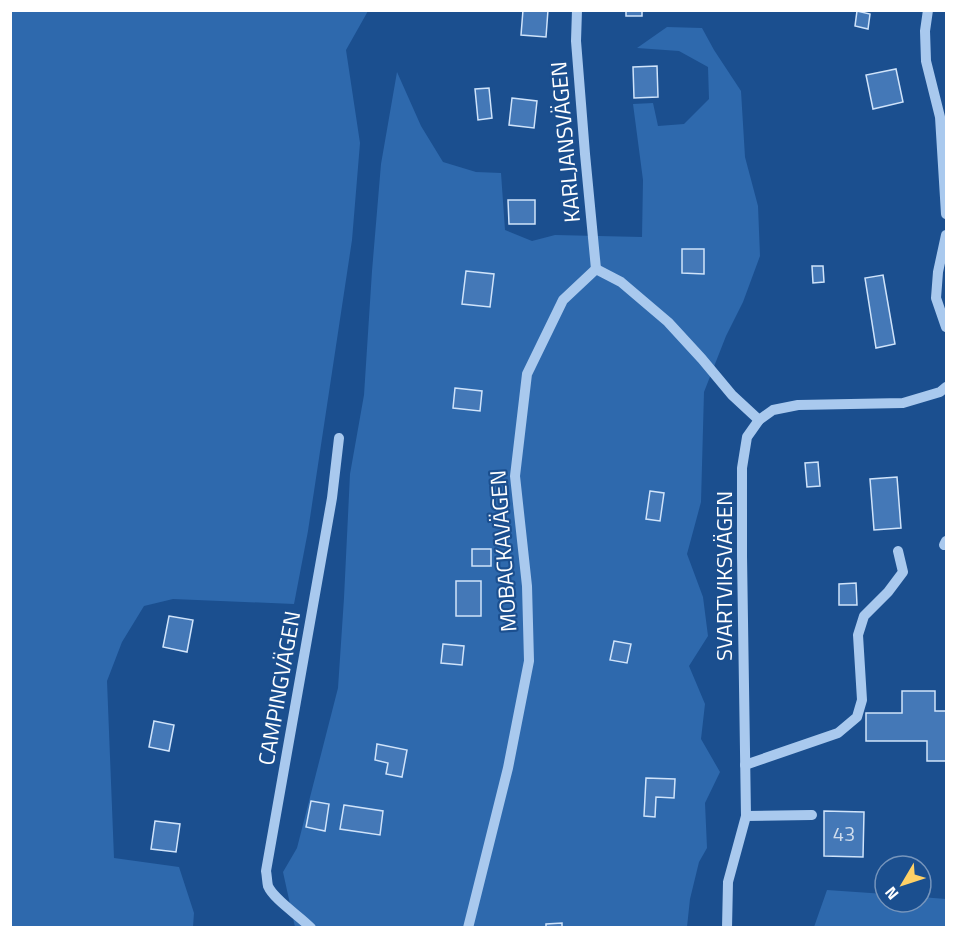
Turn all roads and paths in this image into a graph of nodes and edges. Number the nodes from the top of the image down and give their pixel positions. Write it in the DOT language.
graph roads {
  1 [pos="577,10"];
  2 [pos="928,10"];
  3 [pos="946,214"];
  4 [pos="946,235"];
  5 [pos="596,269"];
  6 [pos="946,327"];
  7 [pos="946,387"];
  8 [pos="759,420"];
  9 [pos="339,438"];
  10 [pos="898,551"];
  11 [pos="745,765"];
  12 [pos="812,815"];
  13 [pos="746,816"];
  14 [pos="311,927"];
  15 [pos="468,927"];
  16 [pos="728,927"];
  1 -- 5 [label="street, KARLJANSVÄGEN"];
  2 -- 3 [label="street"];
  4 -- 6 [label="street"];
  5 -- 8 [label="street"];
  5 -- 15 [label="street, MOBACKAVÄGEN"];
  7 -- 8 [label="street"];
  8 -- 11 [label="street, SVARTVIKSVÄGEN"];
  9 -- 14 [label="street, CAMPINGVÄGEN"];
  10 -- 11 [label="street"];
  11 -- 13 [label="street, SVARTVIKSVÄGEN"];
  12 -- 13 [label="street"];
  13 -- 16 [label="street, SVARTVIKSVÄGEN"];
}
